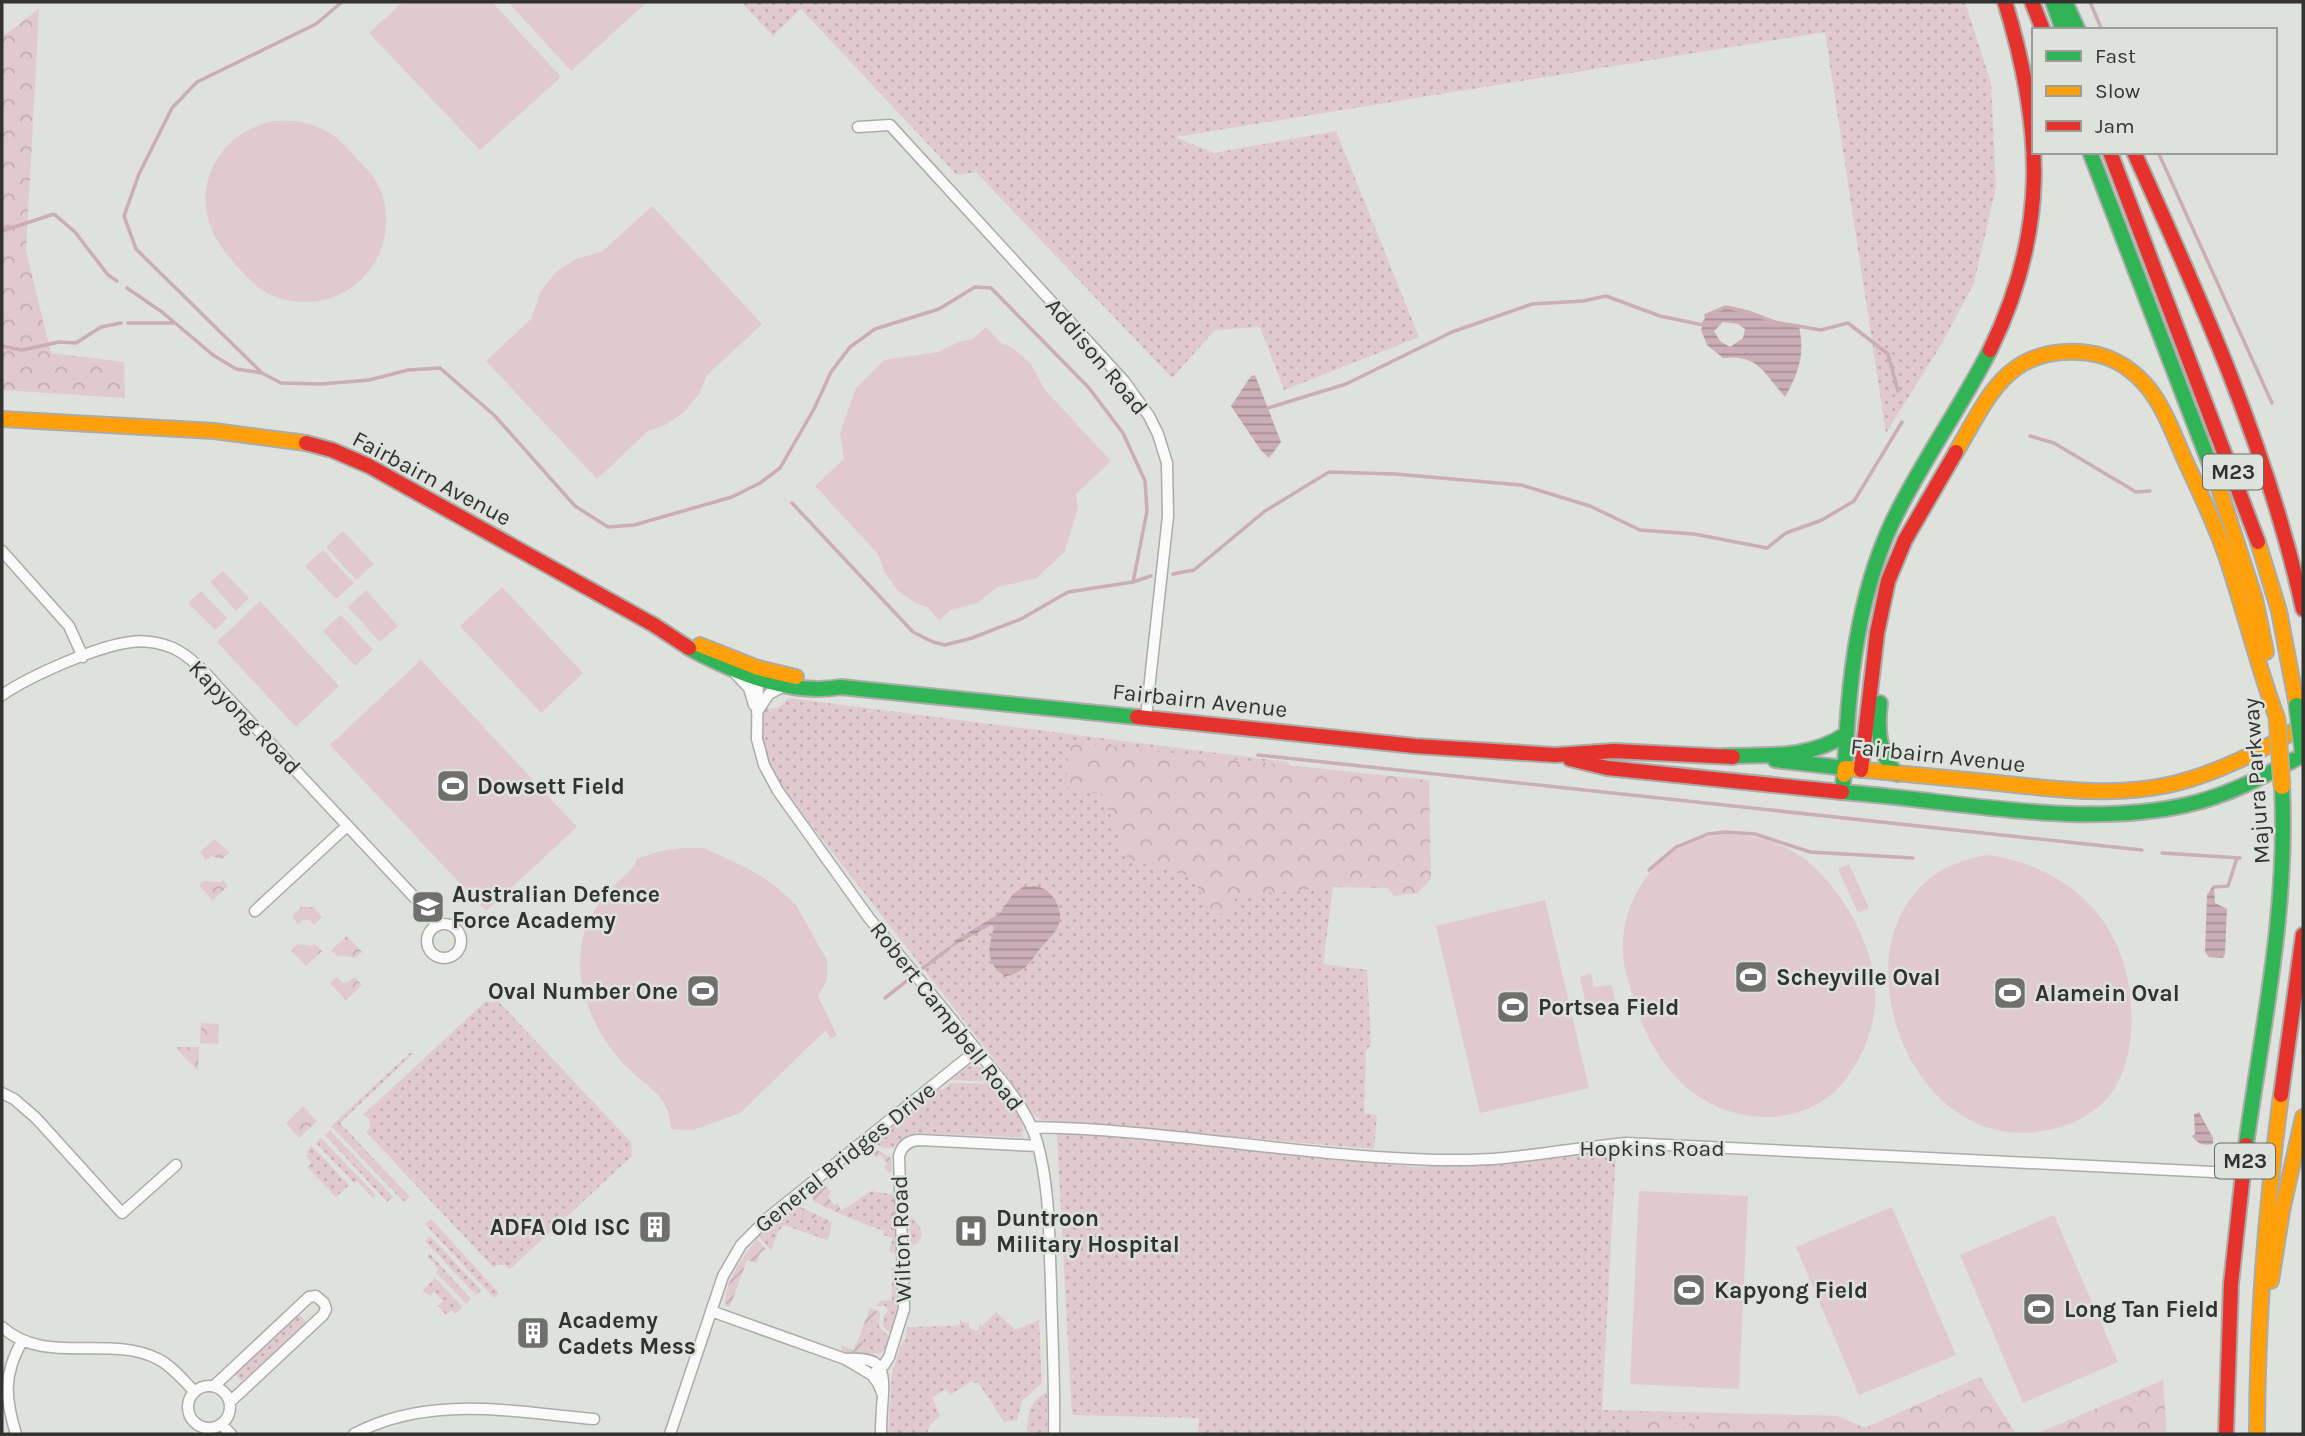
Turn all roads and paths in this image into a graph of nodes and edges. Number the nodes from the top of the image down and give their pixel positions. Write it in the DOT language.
graph roads {
  1 [pos="2005,2"];
  2 [pos="2032,2"];
  3 [pos="2053,2"];
  4 [pos="2065,2"];
  5 [pos="2042,28"];
  6 [pos="2062,28"];
  7 [pos="2077,28"];
  8 [pos="2032,115"];
  9 [pos="858,127"];
  10 [pos="2033,154"];
  11 [pos="2091,154"];
  12 [pos="2111,154"];
  13 [pos="2135,154"];
  14 [pos="2,419"];
  15 [pos="2290,546"];
  16 [pos="2,551"];
  17 [pos="2303,573"];
  18 [pos="1888,581"];
  19 [pos="2303,609"];
  20 [pos="654,625"];
  21 [pos="83,657"];
  22 [pos="733,671"];
  23 [pos="758,674"];
  24 [pos="786,685"];
  25 [pos="841,687"];
  26 [pos="2,695"];
  27 [pos="756,713"];
  28 [pos="1146,717"];
  29 [pos="2277,718"];
  30 [pos="2303,724"];
  31 [pos="2303,732"];
  32 [pos="1846,734"];
  33 [pos="2282,738"];
  34 [pos="2303,753"];
  35 [pos="1555,755"];
  36 [pos="1724,756"];
  37 [pos="1853,769"];
  38 [pos="1897,774"];
  39 [pos="1850,792"];
  40 [pos="347,825"];
  41 [pos="255,911"];
  42 [pos="437,926"];
  43 [pos="2303,935"];
  44 [pos="977,1050"];
  45 [pos="2,1093"];
  46 [pos="2303,1117"];
  47 [pos="1031,1127"];
  48 [pos="1038,1146"];
  49 [pos="176,1165"];
  50 [pos="2233,1173"];
  51 [pos="711,1311"];
  52 [pos="2,1326"];
  53 [pos="22,1341"];
  54 [pos="845,1359"];
  55 [pos="881,1368"];
  56 [pos="872,1375"];
  57 [pos="214,1386"];
  58 [pos="2256,1388"];
  59 [pos="194,1391"];
  60 [pos="883,1395"];
  61 [pos="230,1402"];
  62 [pos="594,1419"];
  63 [pos="221,1424"];
  64 [pos="16,1434"];
  65 [pos="231,1434"];
  66 [pos="354,1434"];
  67 [pos="670,1434"];
  68 [pos="881,1434"];
  69 [pos="1054,1434"];
  70 [pos="2226,1434"];
  71 [pos="2257,1434"];
  1 -- 8 [label="main road"];
  2 -- 5 [label="main road"];
  3 -- 6 [label="main road"];
  4 -- 7 [label="main road"];
  9 -- 28 [label="street, Addison Road"];
  10 -- 32 [label="main road"];
  11 -- 29 [label="main road, Majura Parkway / M23"];
  12 -- 34 [label="main road, Majura Parkway / M23, bridge"];
  13 -- 15 [label="main road"];
  14 -- 20 [label="main road, Fairbairn Avenue"];
  15 -- 17 [label="main road"];
  15 -- 19 [label="main road"];
  16 -- 21 [label="street"];
  18 -- 29 [label="main road"];
  18 -- 37 [label="main road"];
  18 -- 38 [label="main road"];
  20 -- 22 [label="main road, Fairbairn Avenue"];
  20 -- 23 [label="main road, Fairbairn Avenue"];
  21 -- 26 [label="street, Kapyong Road"];
  21 -- 40 [label="street, Kapyong Road"];
  22 -- 23 [label="main road, Fairbairn Avenue"];
  22 -- 27 [label="street, Robert Campbell Road"];
  23 -- 24 [label="main road, Fairbairn Avenue"];
  23 -- 25 [label="main road, Fairbairn Avenue"];
  23 -- 27 [label="street, Robert Campbell Road"];
  24 -- 25 [label="main road, Fairbairn Avenue"];
  24 -- 27 [label="street"];
  25 -- 28 [label="main road, Fairbairn Avenue"];
  27 -- 44 [label="street, Robert Campbell Road"];
  28 -- 35 [label="main road, Fairbairn Avenue"];
  29 -- 70 [label="main road, Majura Parkway / M23, bridge"];
  30 -- 33 [label="main road, Fairbairn Avenue"];
  31 -- 33 [label="main road"];
  32 -- 36 [label="main road"];
  32 -- 37 [label="main road"];
  33 -- 38 [label="main road, Fairbairn Avenue"];
  34 -- 39 [label="main road, Fairbairn Avenue"];
  35 -- 36 [label="main road, Fairbairn Avenue"];
  35 -- 39 [label="main road, Fairbairn Avenue"];
  36 -- 37 [label="main road, Fairbairn Avenue"];
  37 -- 38 [label="main road, Fairbairn Avenue"];
  37 -- 39 [label="main road"];
  40 -- 41 [label="street"];
  40 -- 42 [label="street, Kapyong Road"];
  43 -- 58 [label="main road, M23"];
  44 -- 47 [label="street, Robert Campbell Road"];
  44 -- 51 [label="street, General Bridges Drive"];
  45 -- 49 [label="street"];
  46 -- 58 [label="main road"];
  47 -- 48 [label="street, Robert Campbell Road"];
  47 -- 50 [label="street, Hopkins Road"];
  48 -- 55 [label="street, Wilton Road"];
  48 -- 69 [label="street, Robert Campbell Road"];
  51 -- 54 [label="street"];
  51 -- 67 [label="street, General Bridges Drive"];
  52 -- 53 [label="street"];
  53 -- 59 [label="street"];
  53 -- 64 [label="street"];
  54 -- 55 [label="street"];
  54 -- 56 [label="street"];
  55 -- 56 [label="street, Wilton Road"];
  55 -- 60 [label="street"];
  56 -- 60 [label="street"];
  57 -- 59 [label="street"];
  57 -- 61 [label="street"];
  57 -- 61 [label="street"];
  58 -- 71 [label="main road, M23"];
  59 -- 63 [label="street"];
  60 -- 68 [label="street"];
  61 -- 63 [label="street"];
  62 -- 66 [label="street"];
  63 -- 65 [label="street"];
}
